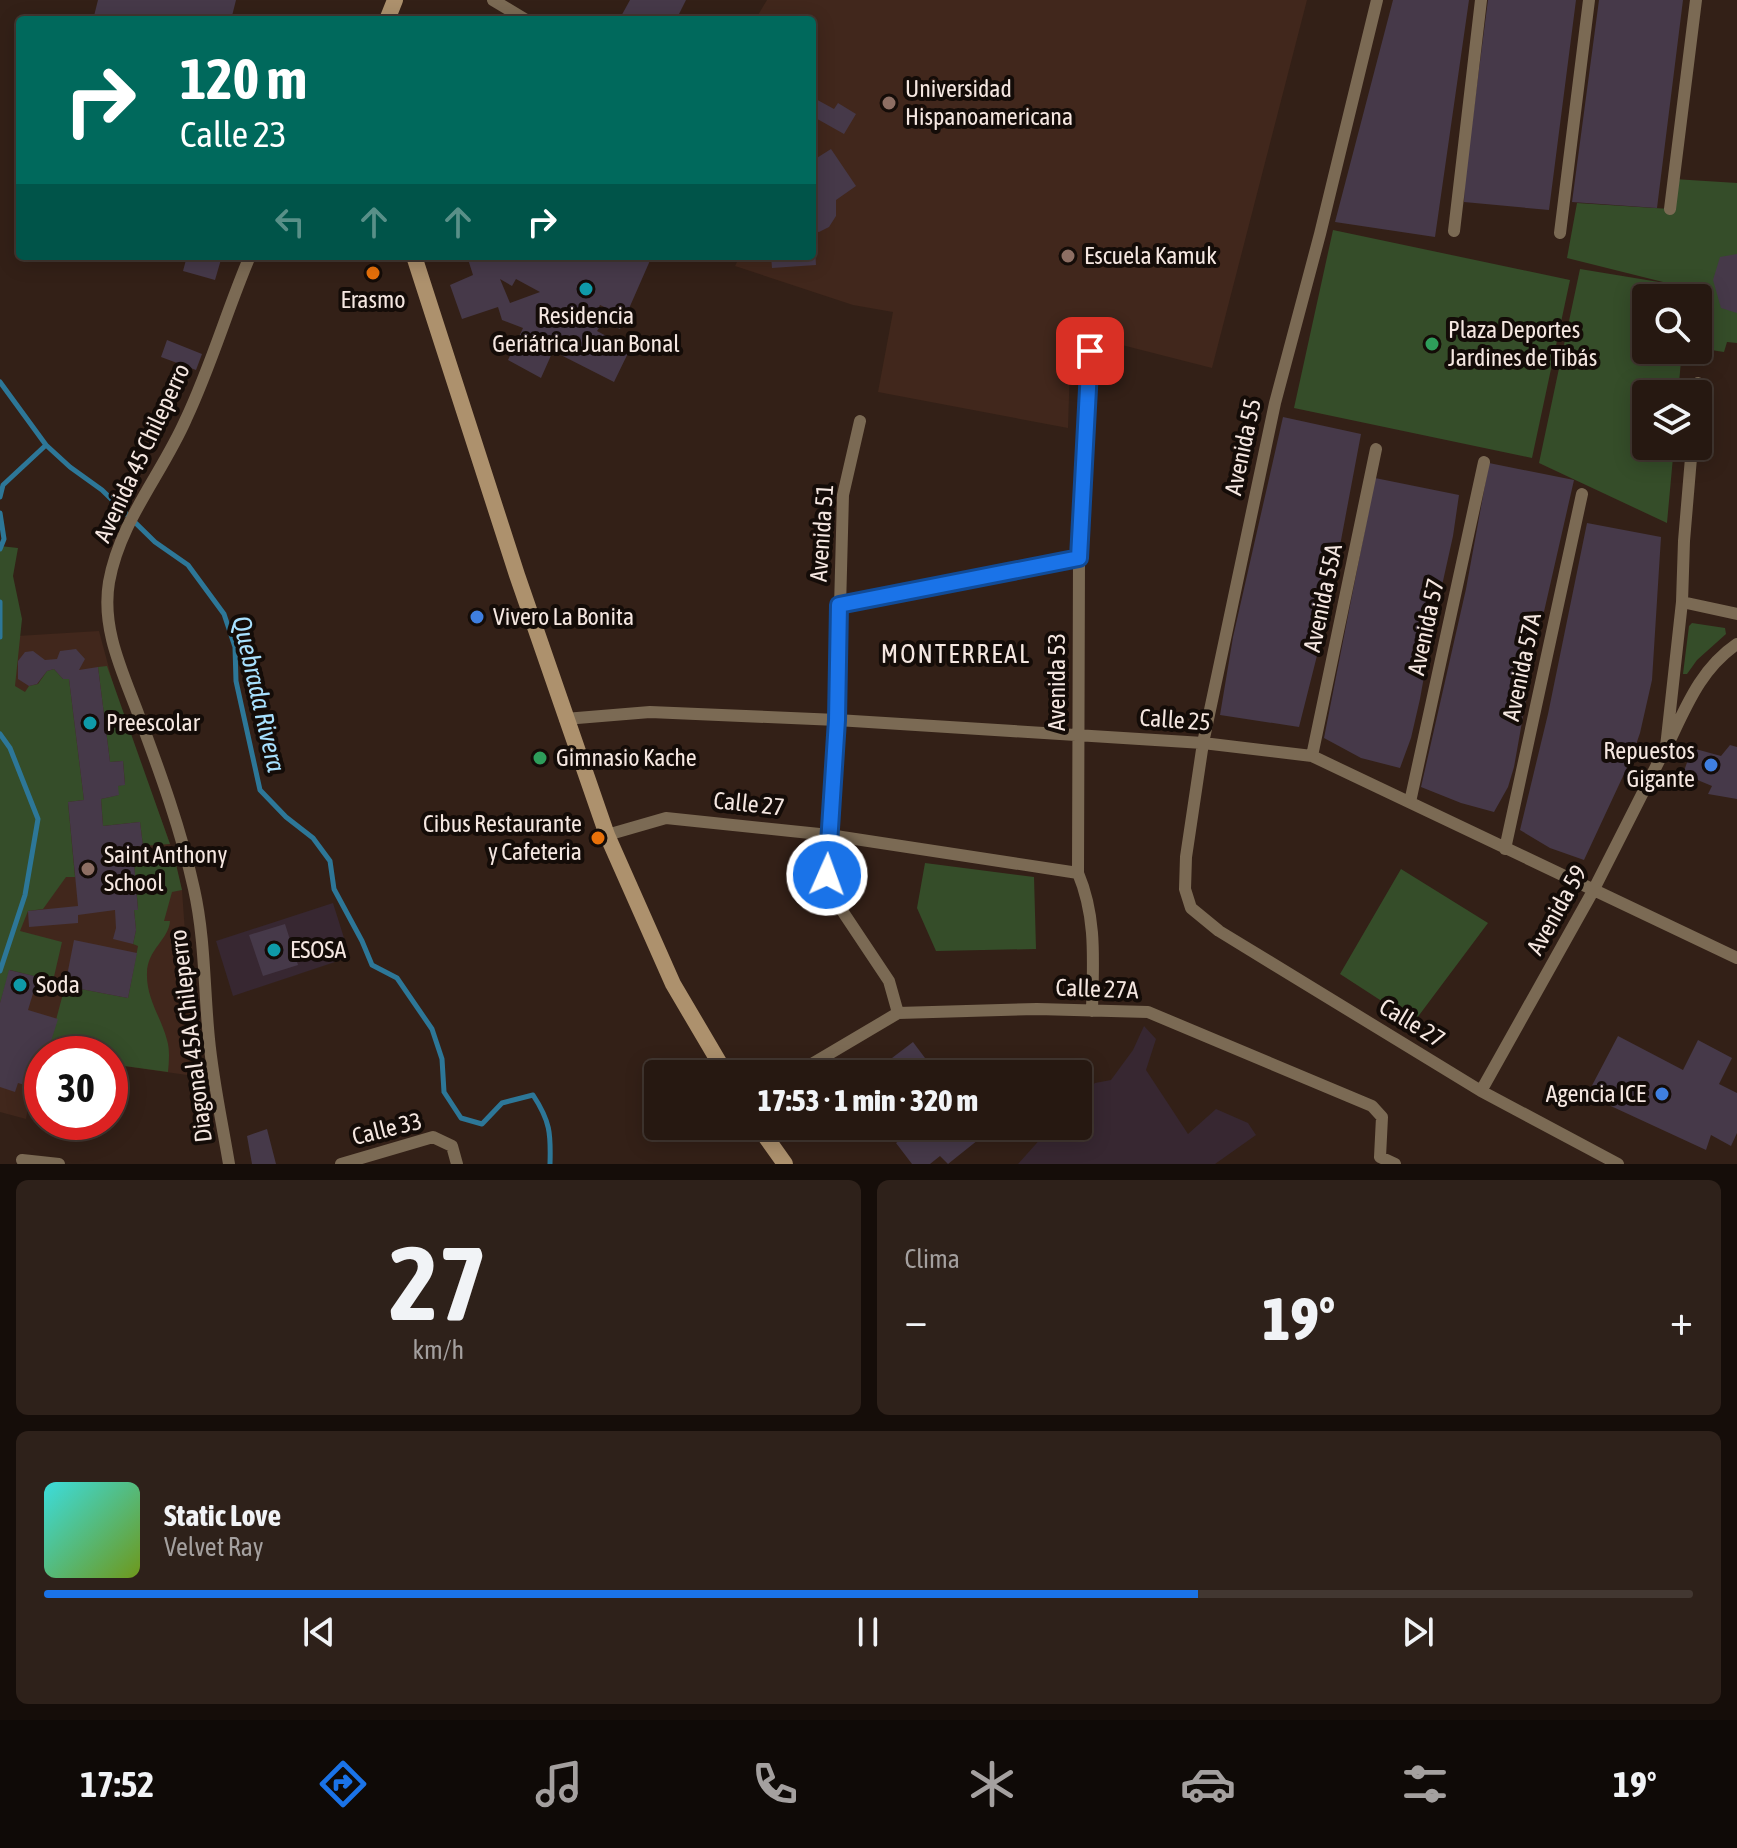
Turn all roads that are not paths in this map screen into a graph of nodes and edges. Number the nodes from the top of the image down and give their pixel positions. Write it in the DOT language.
graph roads {
  1 [pos="493,0"];
  2 [pos="1377,0"];
  3 [pos="1481,0"];
  4 [pos="1589,0"];
  5 [pos="1696,0"];
  6 [pos="519,16"];
  7 [pos="1670,209"];
  8 [pos="1454,231"];
  9 [pos="1560,233"];
  10 [pos="248,260"];
  11 [pos="415,260"];
  12 [pos="1090,351"];
  13 [pos="860,421"];
  14 [pos="1376,449"];
  15 [pos="1691,460"];
  16 [pos="1484,462"];
  17 [pos="1582,494"];
  18 [pos="1079,558"];
  19 [pos="1682,602"];
  20 [pos="839,605"];
  21 [pos="1737,614"];
  22 [pos="109,628"];
  23 [pos="1737,644"];
  24 [pos="565,719"];
  25 [pos="837,720"];
  26 [pos="1079,736"];
  27 [pos="1203,743"];
  28 [pos="1666,747"];
  29 [pos="1312,756"];
  30 [pos="1410,802"];
  31 [pos="607,835"];
  32 [pos="829,835"];
  33 [pos="1505,849"];
  34 [pos="1078,873"];
  35 [pos="1593,891"];
  36 [pos="1191,908"];
  37 [pos="1737,958"];
  38 [pos="1092,1011"];
  39 [pos="898,1013"];
  40 [pos="718,1060"];
  41 [pos="819,1060"];
  42 [pos="1481,1091"];
  43 [pos="768,1140"];
  44 [pos="22,1160"];
  45 [pos="1377,1160"];
  46 [pos="59,1164"];
  47 [pos="229,1164"];
  48 [pos="341,1164"];
  49 [pos="457,1164"];
  50 [pos="785,1164"];
  51 [pos="1395,1164"];
  52 [pos="1618,1164"];
  1 -- 6 [label="street"];
  2 -- 27 [label="street, Avenida 55"];
  3 -- 8 [label="street"];
  4 -- 9 [label="street"];
  5 -- 7 [label="street"];
  10 -- 22 [label="street, Avenida 45 Chileperro"];
  11 -- 24 [label="main road"];
  12 -- 18 [label="street, Avenida 53"];
  13 -- 20 [label="street, Avenida 51"];
  14 -- 29 [label="street, Avenida 55A"];
  15 -- 19 [label="street, Avenida 59"];
  16 -- 30 [label="street, Avenida 57"];
  17 -- 33 [label="street, Avenida 57A"];
  18 -- 20 [label="street"];
  18 -- 26 [label="street, Avenida 53"];
  19 -- 21 [label="street"];
  19 -- 28 [label="street, Avenida 59"];
  20 -- 25 [label="street, Avenida 51"];
  22 -- 47 [label="street, Diagonal 45A Chileperro"];
  23 -- 28 [label="street, Avenida 59"];
  24 -- 25 [label="street, Calle 25"];
  24 -- 31 [label="main road"];
  25 -- 26 [label="street, Calle 25"];
  25 -- 32 [label="street, Avenida 51"];
  26 -- 27 [label="street, Calle 25"];
  26 -- 34 [label="street, Avenida 53"];
  27 -- 29 [label="street, Calle 25"];
  27 -- 36 [label="street, Avenida 55"];
  28 -- 35 [label="street, Avenida 59"];
  29 -- 30 [label="street, Calle 25"];
  30 -- 33 [label="street, Calle 25"];
  31 -- 32 [label="street, Calle 27"];
  31 -- 40 [label="main road"];
  32 -- 34 [label="street, Calle 27"];
  32 -- 39 [label="street, Avenida 51"];
  33 -- 35 [label="street, Calle 25"];
  34 -- 38 [label="street, Avenida 53"];
  35 -- 37 [label="street, Calle 25"];
  35 -- 42 [label="street, Avenida 59"];
  36 -- 42 [label="street, Calle 27"];
  38 -- 39 [label="street, Calle 27A"];
  38 -- 45 [label="street, Calle 27A"];
  39 -- 41 [label="street, Calle 27A"];
  42 -- 52 [label="street, Calle 27"];
  43 -- 50 [label="main road"];
  44 -- 46 [label="street"];
  45 -- 51 [label="street, Calle 27A"];
  48 -- 49 [label="street, Calle 33"];
}
